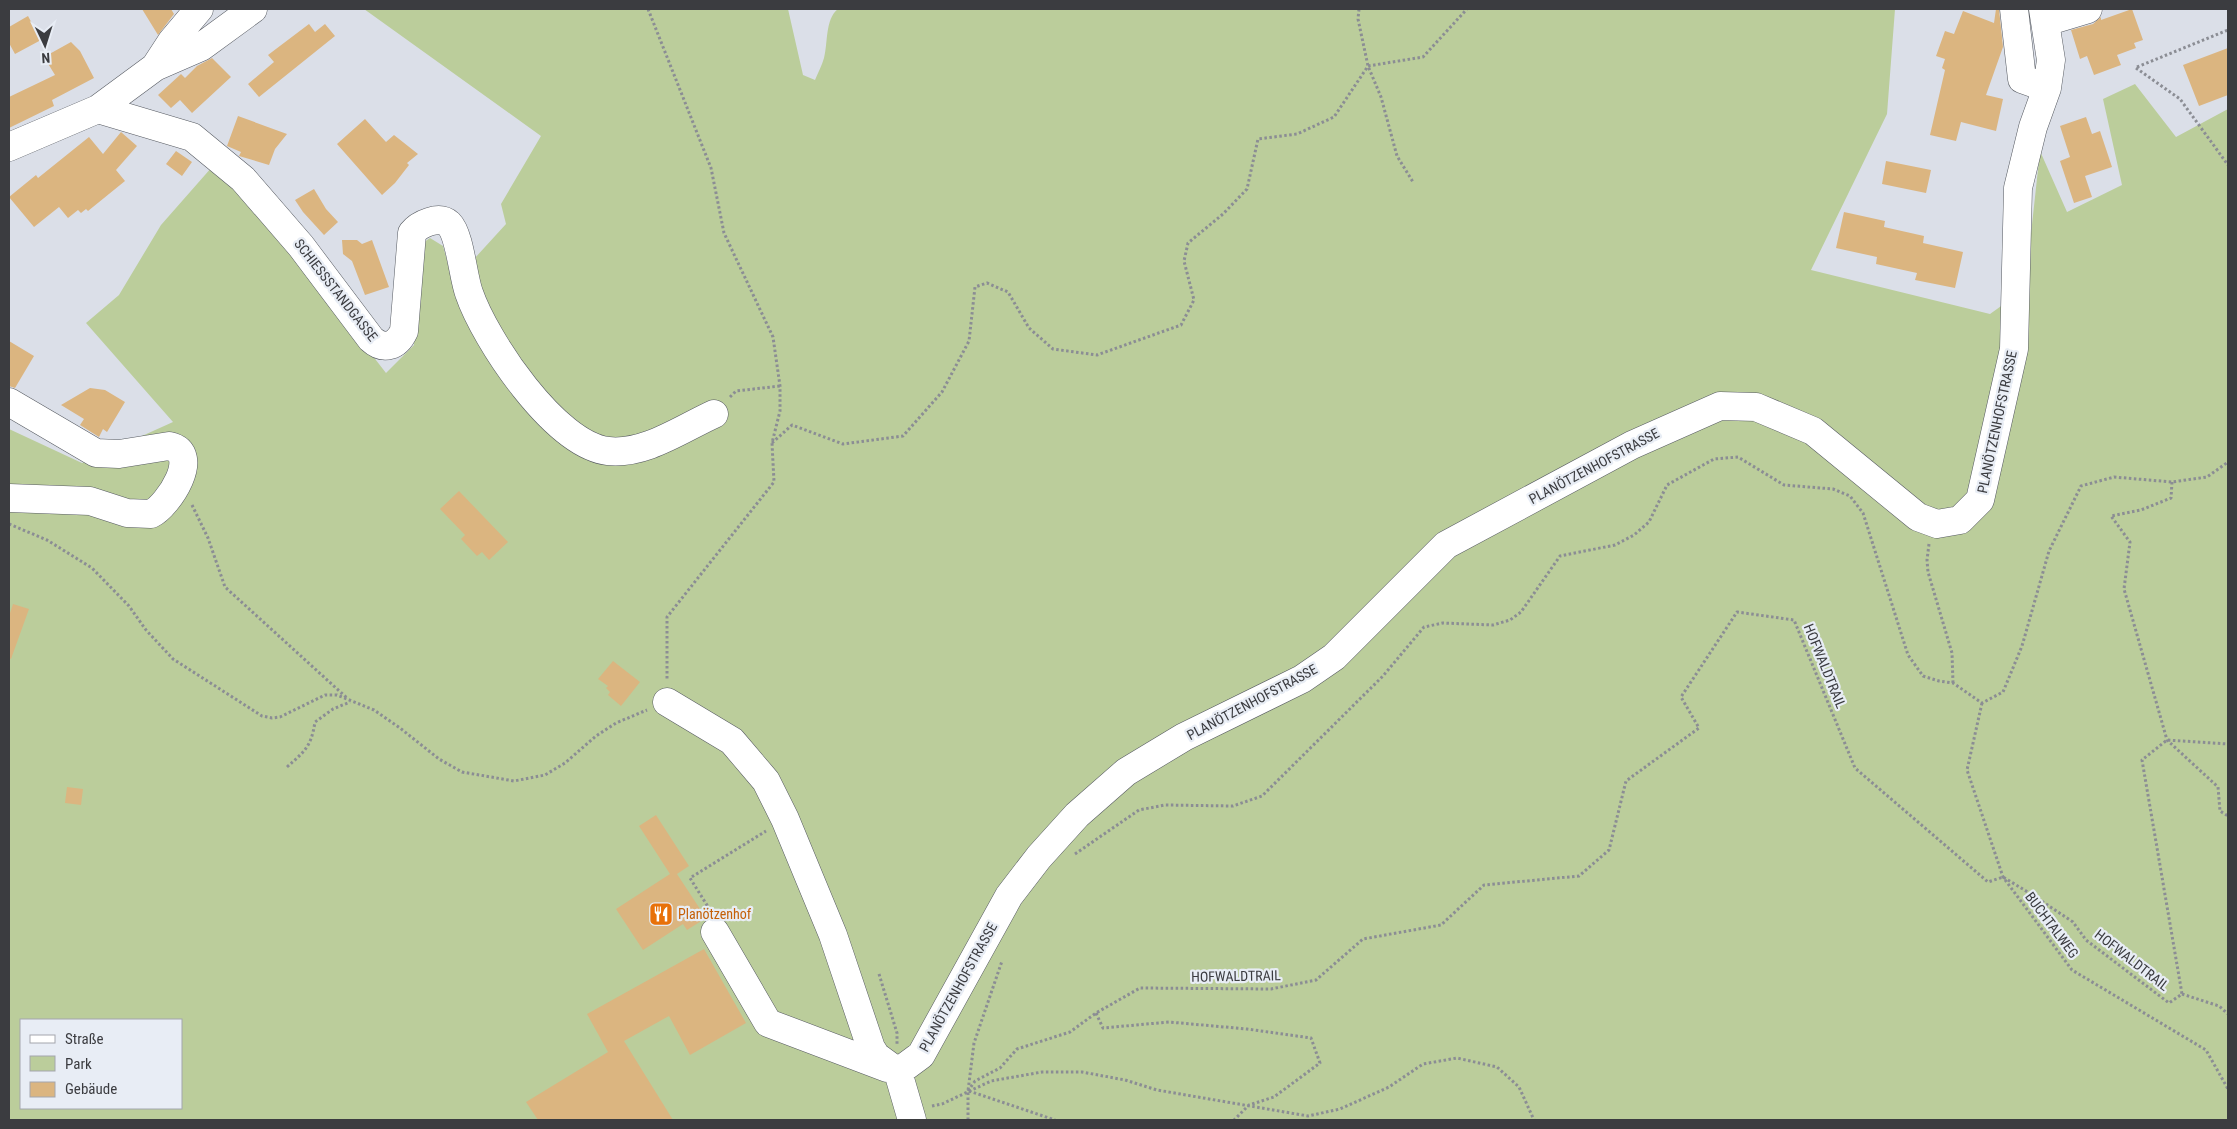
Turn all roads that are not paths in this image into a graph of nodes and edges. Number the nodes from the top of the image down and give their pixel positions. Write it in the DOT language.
graph roads {
  1 [pos="199,9"];
  2 [pos="253,9"];
  3 [pos="2014,9"];
  4 [pos="2088,9"];
  5 [pos="2044,15"];
  6 [pos="155,67"];
  7 [pos="2047,88"];
  8 [pos="98,109"];
  9 [pos="9,147"];
  10 [pos="9,402"];
  11 [pos="714,414"];
  12 [pos="9,498"];
  13 [pos="667,702"];
  14 [pos="715,932"];
  15 [pos="898,1072"];
  16 [pos="911,1115"];
  1 -- 6 [label="street"];
  2 -- 6 [label="street"];
  3 -- 7 [label="street"];
  4 -- 5 [label="street"];
  5 -- 7 [label="street, PLANÖTZENHOFSTRASSE"];
  6 -- 8 [label="street"];
  7 -- 15 [label="street, PLANÖTZENHOFSTRASSE"];
  8 -- 9 [label="street"];
  8 -- 11 [label="street, SCHIESSSTANDGASSE"];
  10 -- 12 [label="street"];
  13 -- 15 [label="street"];
  14 -- 15 [label="street"];
  15 -- 16 [label="street"];
}
